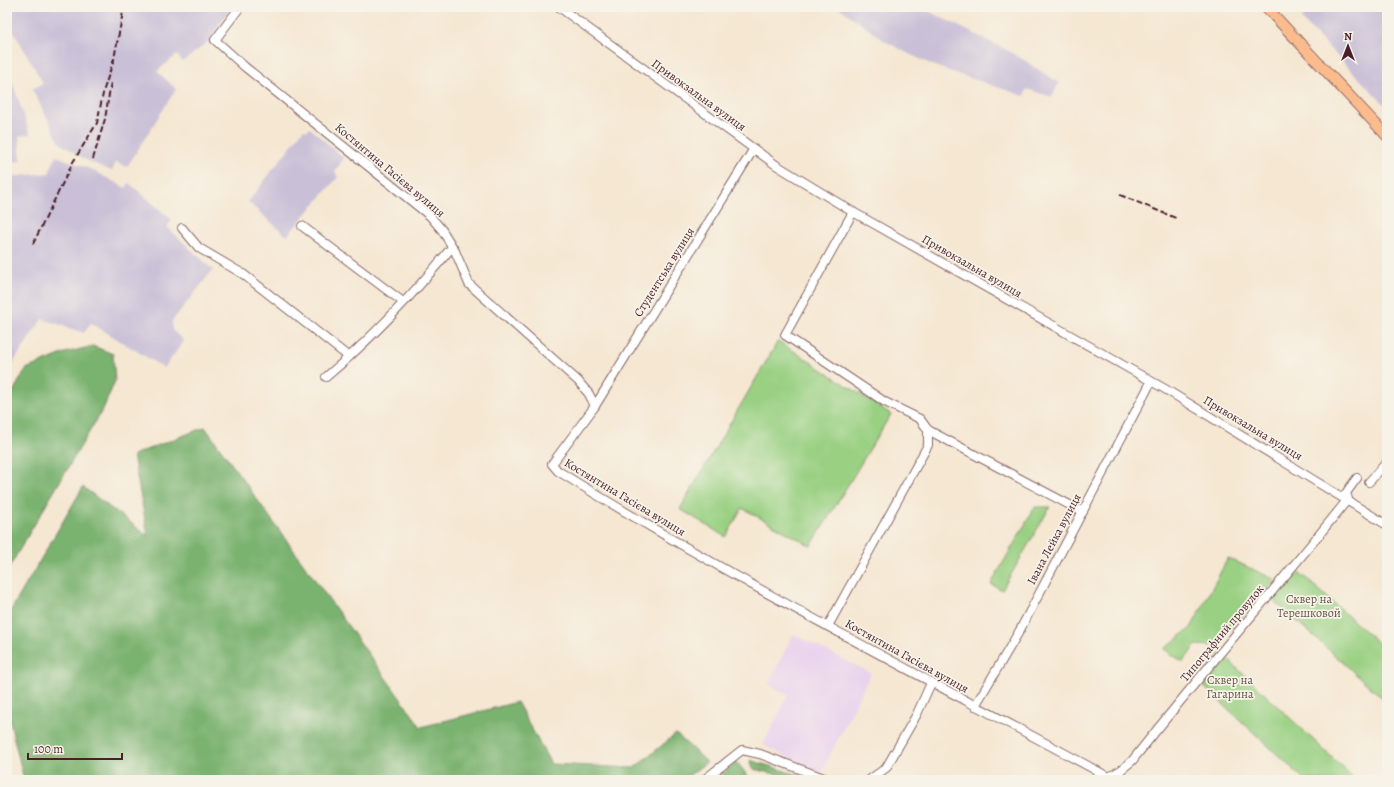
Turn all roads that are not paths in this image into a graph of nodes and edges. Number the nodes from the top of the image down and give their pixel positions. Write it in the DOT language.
graph roads {
  1 [pos="240,7"];
  2 [pos="559,7"];
  3 [pos="1266,7"];
  4 [pos="1387,136"];
  5 [pos="753,150"];
  6 [pos="853,212"];
  7 [pos="302,226"];
  8 [pos="182,228"];
  9 [pos="452,247"];
  10 [pos="403,302"];
  11 [pos="349,357"];
  12 [pos="326,377"];
  13 [pos="1152,382"];
  14 [pos="595,406"];
  15 [pos="928,430"];
  16 [pos="1387,462"];
  17 [pos="1357,478"];
  18 [pos="1369,482"];
  19 [pos="1348,499"];
  20 [pos="1082,512"];
  21 [pos="1387,525"];
  22 [pos="828,626"];
  23 [pos="932,683"];
  24 [pos="975,706"];
  25 [pos="1112,778"];
  26 [pos="704,780"];
  27 [pos="829,780"];
  28 [pos="869,780"];
  1 -- 9 [label="street, Костянтина Гасієва вулиця"];
  2 -- 5 [label="street, Привокзальна вулиця"];
  3 -- 4 [label="main road"];
  5 -- 6 [label="street, Привокзальна вулиця"];
  5 -- 14 [label="street, Студентська вулиця"];
  6 -- 13 [label="street, Привокзальна вулиця"];
  6 -- 15 [label="street"];
  7 -- 10 [label="street"];
  8 -- 11 [label="street"];
  9 -- 10 [label="street"];
  9 -- 14 [label="street, Костянтина Гасієва вулиця"];
  10 -- 11 [label="street"];
  11 -- 12 [label="street"];
  13 -- 19 [label="street, Привокзальна вулиця"];
  13 -- 20 [label="street, Івана Лейка вулиця"];
  14 -- 22 [label="street, Костянтина Гасієва вулиця"];
  15 -- 20 [label="street"];
  15 -- 22 [label="street"];
  16 -- 18 [label="street"];
  17 -- 19 [label="street, Типографний провулок"];
  19 -- 21 [label="street, Привокзальна вулиця"];
  19 -- 25 [label="street, Типографний провулок"];
  20 -- 24 [label="street, Івана Лейка вулиця"];
  22 -- 23 [label="street, Костянтина Гасієва вулиця"];
  23 -- 24 [label="street, Костянтина Гасієва вулиця"];
  23 -- 28 [label="street"];
  24 -- 25 [label="street, Костянтина Гасієва вулиця"];
  26 -- 27 [label="street"];
}
